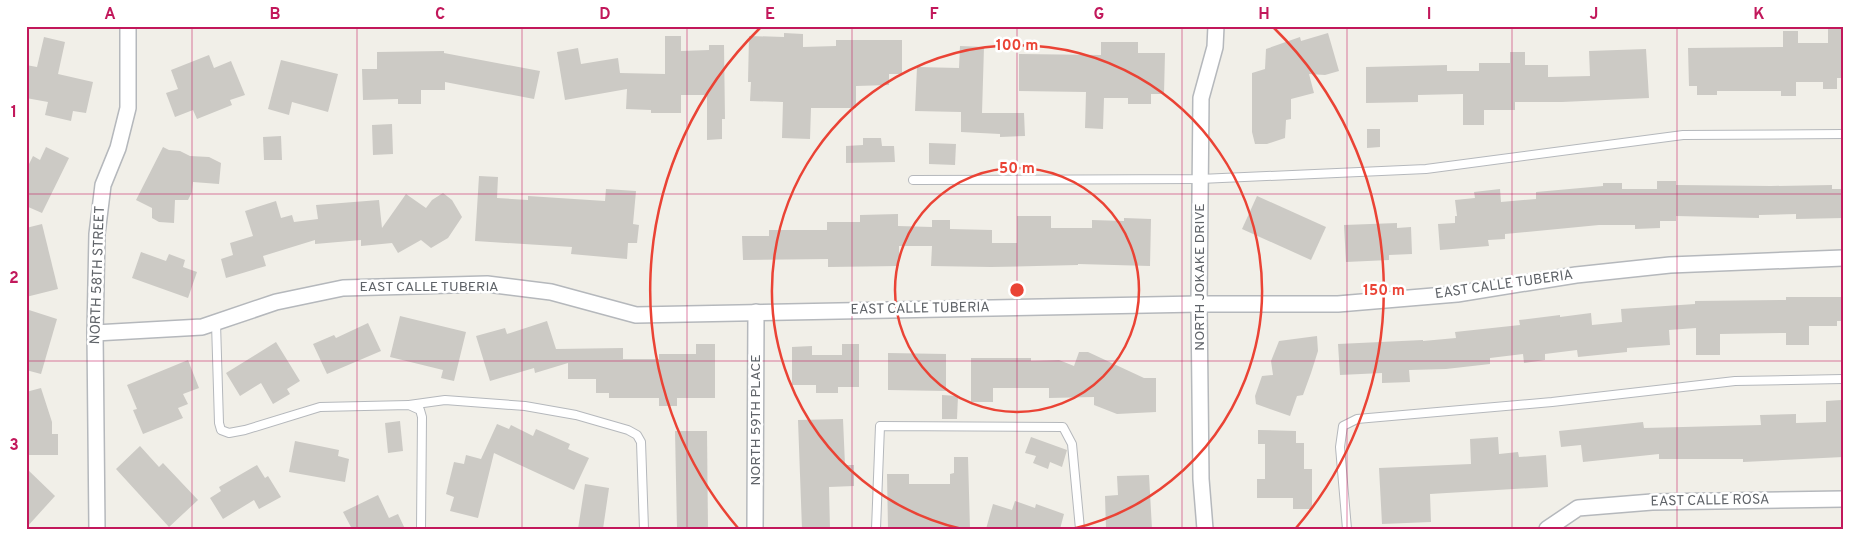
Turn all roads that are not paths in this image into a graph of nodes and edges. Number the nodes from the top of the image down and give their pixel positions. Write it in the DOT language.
graph roads {
  1 [pos="128,26"];
  2 [pos="1216,26"];
  3 [pos="1843,134"];
  4 [pos="1200,179"];
  5 [pos="913,180"];
  6 [pos="1843,258"];
  7 [pos="1199,304"];
  8 [pos="756,312"];
  9 [pos="216,323"];
  10 [pos="95,333"];
  11 [pos="1843,379"];
  12 [pos="409,405"];
  13 [pos="1843,499"];
  14 [pos="97,529"];
  15 [pos="421,529"];
  16 [pos="644,529"];
  17 [pos="755,529"];
  18 [pos="876,529"];
  19 [pos="1080,529"];
  20 [pos="1205,529"];
  21 [pos="1347,529"];
  22 [pos="1547,529"];
  1 -- 10 [label="street, NORTH 58TH STREET"];
  2 -- 4 [label="street, NORTH JOKAKE DRIVE"];
  3 -- 4 [label="lane"];
  4 -- 5 [label="lane"];
  4 -- 7 [label="street, NORTH JOKAKE DRIVE"];
  6 -- 7 [label="street, EAST CALLE TUBERIA"];
  7 -- 8 [label="street, EAST CALLE TUBERIA"];
  7 -- 20 [label="street, NORTH JOKAKE DRIVE"];
  8 -- 9 [label="street, EAST CALLE TUBERIA"];
  8 -- 17 [label="street, NORTH 59TH PLACE"];
  9 -- 10 [label="street, EAST CALLE TUBERIA"];
  9 -- 12 [label="lane"];
  10 -- 14 [label="street, NORTH 58TH STREET"];
  11 -- 21 [label="lane"];
  12 -- 15 [label="lane"];
  12 -- 16 [label="lane"];
  13 -- 22 [label="street, EAST CALLE ROSA"];
  18 -- 19 [label="lane"];
}
